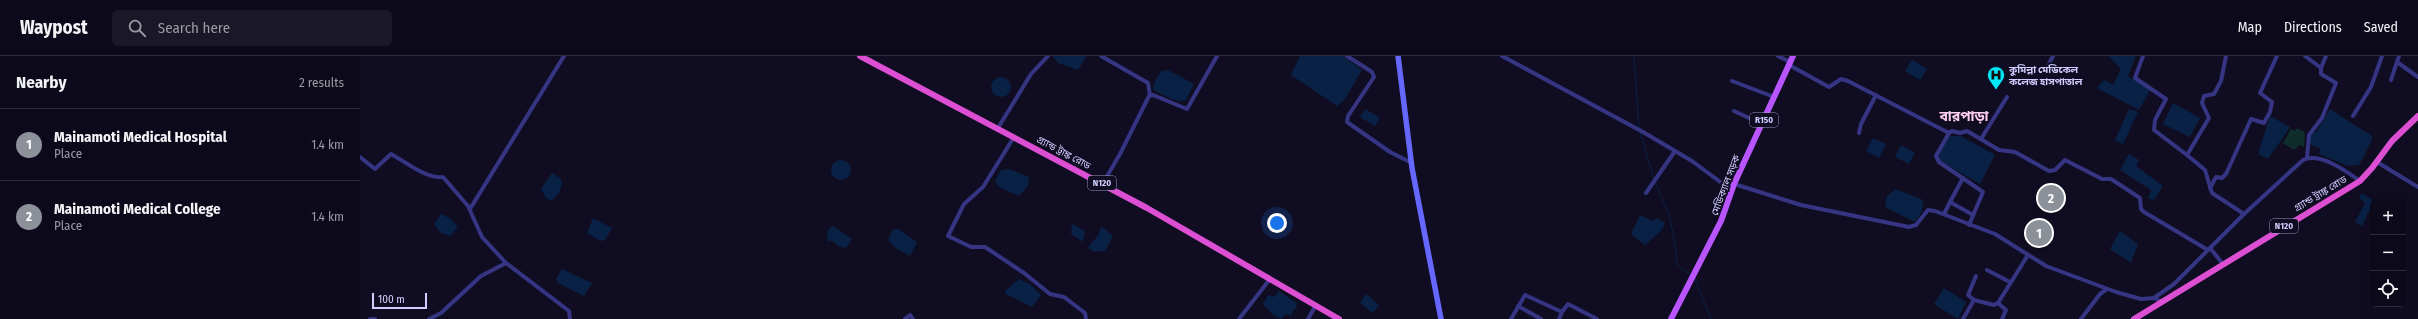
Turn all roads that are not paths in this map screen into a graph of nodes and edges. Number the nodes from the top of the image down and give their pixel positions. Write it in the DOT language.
graph roads {
  1 [pos="564,56"];
  2 [pos="860,56"];
  3 [pos="1048,56"];
  4 [pos="1101,56"];
  5 [pos="1217,56"];
  6 [pos="1347,56"];
  7 [pos="1398,56"];
  8 [pos="1502,56"];
  9 [pos="1778,56"];
  10 [pos="2053,56"];
  11 [pos="2142,56"];
  12 [pos="2226,56"];
  13 [pos="2277,56"];
  14 [pos="2305,56"];
  15 [pos="2326,56"];
  16 [pos="2382,56"];
  17 [pos="2399,56"];
  18 [pos="1791,61"];
  19 [pos="2397,62"];
  20 [pos="2320,68"];
  21 [pos="2045,72"];
  22 [pos="2418,77"];
  23 [pos="2391,80"];
  24 [pos="1732,81"];
  25 [pos="1150,95"];
  26 [pos="1876,95"];
  27 [pos="1774,97"];
  28 [pos="2007,97"];
  29 [pos="1734,111"];
  30 [pos="2353,116"];
  31 [pos="2418,116"];
  32 [pos="1762,124"];
  33 [pos="998,128"];
  34 [pos="1859,132"];
  35 [pos="1948,133"];
  36 [pos="1014,137"];
  37 [pos="1981,139"];
  38 [pos="1675,151"];
  39 [pos="2187,155"];
  40 [pos="360,157"];
  41 [pos="2307,158"];
  42 [pos="2377,162"];
  43 [pos="1412,163"];
  44 [pos="1963,178"];
  45 [pos="2360,181"];
  46 [pos="1103,184"];
  47 [pos="1733,186"];
  48 [pos="2418,187"];
  49 [pos="2210,189"];
  50 [pos="1646,193"];
  51 [pos="1950,202"];
  52 [pos="470,209"];
  53 [pos="1944,214"];
  54 [pos="2244,214"];
  55 [pos="1973,216"];
  56 [pos="1969,225"];
  57 [pos="2209,249"];
  58 [pos="2028,255"];
  59 [pos="506,263"];
  60 [pos="2223,264"];
  61 [pos="1987,270"];
  62 [pos="1976,276"];
  63 [pos="1270,279"];
  64 [pos="2010,282"];
  65 [pos="2107,289"];
  66 [pos="2154,298"];
  67 [pos="1974,300"];
  68 [pos="2162,302"];
  69 [pos="1998,304"];
  70 [pos="1316,305"];
  71 [pos="1518,306"];
  72 [pos="1562,312"];
  73 [pos="370,319"];
  74 [pos="375,319"];
  75 [pos="429,319"];
  76 [pos="570,319"];
  77 [pos="905,319"];
  78 [pos="913,319"];
  79 [pos="1086,319"];
  80 [pos="1239,319"];
  81 [pos="1308,319"];
  82 [pos="1339,319"];
  83 [pos="1442,319"];
  84 [pos="1511,319"];
  85 [pos="1541,319"];
  86 [pos="1559,319"];
  87 [pos="1597,319"];
  88 [pos="1671,319"];
  89 [pos="1963,319"];
  90 [pos="2002,319"];
  91 [pos="2080,319"];
  92 [pos="2134,319"];
  1 -- 52 [label="street"];
  2 -- 33 [label="highway, গ্র্যান্ড ট্রাঙ্ক রোড / N120"];
  3 -- 33 [label="street"];
  4 -- 25 [label="street"];
  5 -- 25 [label="street"];
  6 -- 43 [label="street"];
  7 -- 43 [label="main road"];
  8 -- 38 [label="street"];
  9 -- 18 [label="street"];
  10 -- 21 [label="street"];
  11 -- 39 [label="street"];
  12 -- 39 [label="street"];
  13 -- 49 [label="street"];
  14 -- 20 [label="street"];
  15 -- 20 [label="street"];
  16 -- 30 [label="street"];
  17 -- 19 [label="street"];
  18 -- 26 [label="street"];
  18 -- 27 [label="main road, মেডিক্যাল সড়ক / R150"];
  19 -- 22 [label="street"];
  19 -- 23 [label="street"];
  20 -- 41 [label="street"];
  24 -- 27 [label="street"];
  25 -- 46 [label="street"];
  26 -- 34 [label="street"];
  26 -- 35 [label="street"];
  27 -- 32 [label="main road, মেডিক্যাল সড়ক / R150"];
  28 -- 37 [label="street"];
  29 -- 32 [label="street"];
  31 -- 42 [label="highway, গ্র্যান্ড ট্রাঙ্ক রোড / N120"];
  32 -- 47 [label="main road, মেডিক্যাল সড়ক / R150"];
  33 -- 36 [label="highway, গ্র্যান্ড ট্রাঙ্ক রোড / N120"];
  35 -- 37 [label="street"];
  35 -- 44 [label="street"];
  36 -- 46 [label="highway, গ্র্যান্ড ট্রাঙ্ক রোড / N120"];
  36 -- 79 [label="street"];
  37 -- 57 [label="street"];
  38 -- 47 [label="street"];
  38 -- 50 [label="street"];
  39 -- 49 [label="street"];
  40 -- 52 [label="street"];
  41 -- 45 [label="street"];
  41 -- 54 [label="street"];
  42 -- 45 [label="highway, গ্র্যান্ড ট্রাঙ্ক রোড / N120"];
  42 -- 48 [label="street"];
  43 -- 83 [label="main road"];
  44 -- 51 [label="street"];
  44 -- 55 [label="street"];
  45 -- 60 [label="highway, গ্র্যান্ড ট্রাঙ্ক রোড / N120"];
  46 -- 63 [label="highway, গ্র্যান্ড ট্রাঙ্ক রোড / N120"];
  47 -- 53 [label="street"];
  47 -- 88 [label="main road, মেডিক্যাল সড়ক / R150"];
  49 -- 54 [label="street"];
  51 -- 53 [label="street"];
  51 -- 55 [label="street"];
  52 -- 59 [label="street"];
  53 -- 56 [label="street"];
  54 -- 57 [label="street"];
  55 -- 56 [label="street"];
  56 -- 58 [label="street"];
  57 -- 60 [label="street"];
  57 -- 66 [label="street"];
  58 -- 64 [label="street"];
  58 -- 65 [label="street"];
  59 -- 75 [label="street"];
  59 -- 76 [label="street"];
  60 -- 68 [label="highway, গ্র্যান্ড ট্রাঙ্ক রোড / N120"];
  61 -- 64 [label="street"];
  62 -- 67 [label="street"];
  63 -- 70 [label="highway, গ্র্যান্ড ট্রাঙ্ক রোড / N120"];
  63 -- 80 [label="street"];
  64 -- 69 [label="street"];
  65 -- 66 [label="street"];
  65 -- 91 [label="street"];
  66 -- 68 [label="street"];
  67 -- 69 [label="street"];
  67 -- 89 [label="street"];
  68 -- 92 [label="highway, গ্র্যান্ড ট্রাঙ্ক রোড / N120"];
  69 -- 90 [label="street"];
  70 -- 81 [label="street"];
  70 -- 82 [label="highway, গ্র্যান্ড ট্রাঙ্ক রোড / N120"];
  71 -- 72 [label="street"];
  71 -- 84 [label="street"];
  71 -- 85 [label="street"];
  72 -- 86 [label="street"];
  72 -- 87 [label="street"];
  73 -- 74 [label="street"];
  77 -- 78 [label="street"];
}
